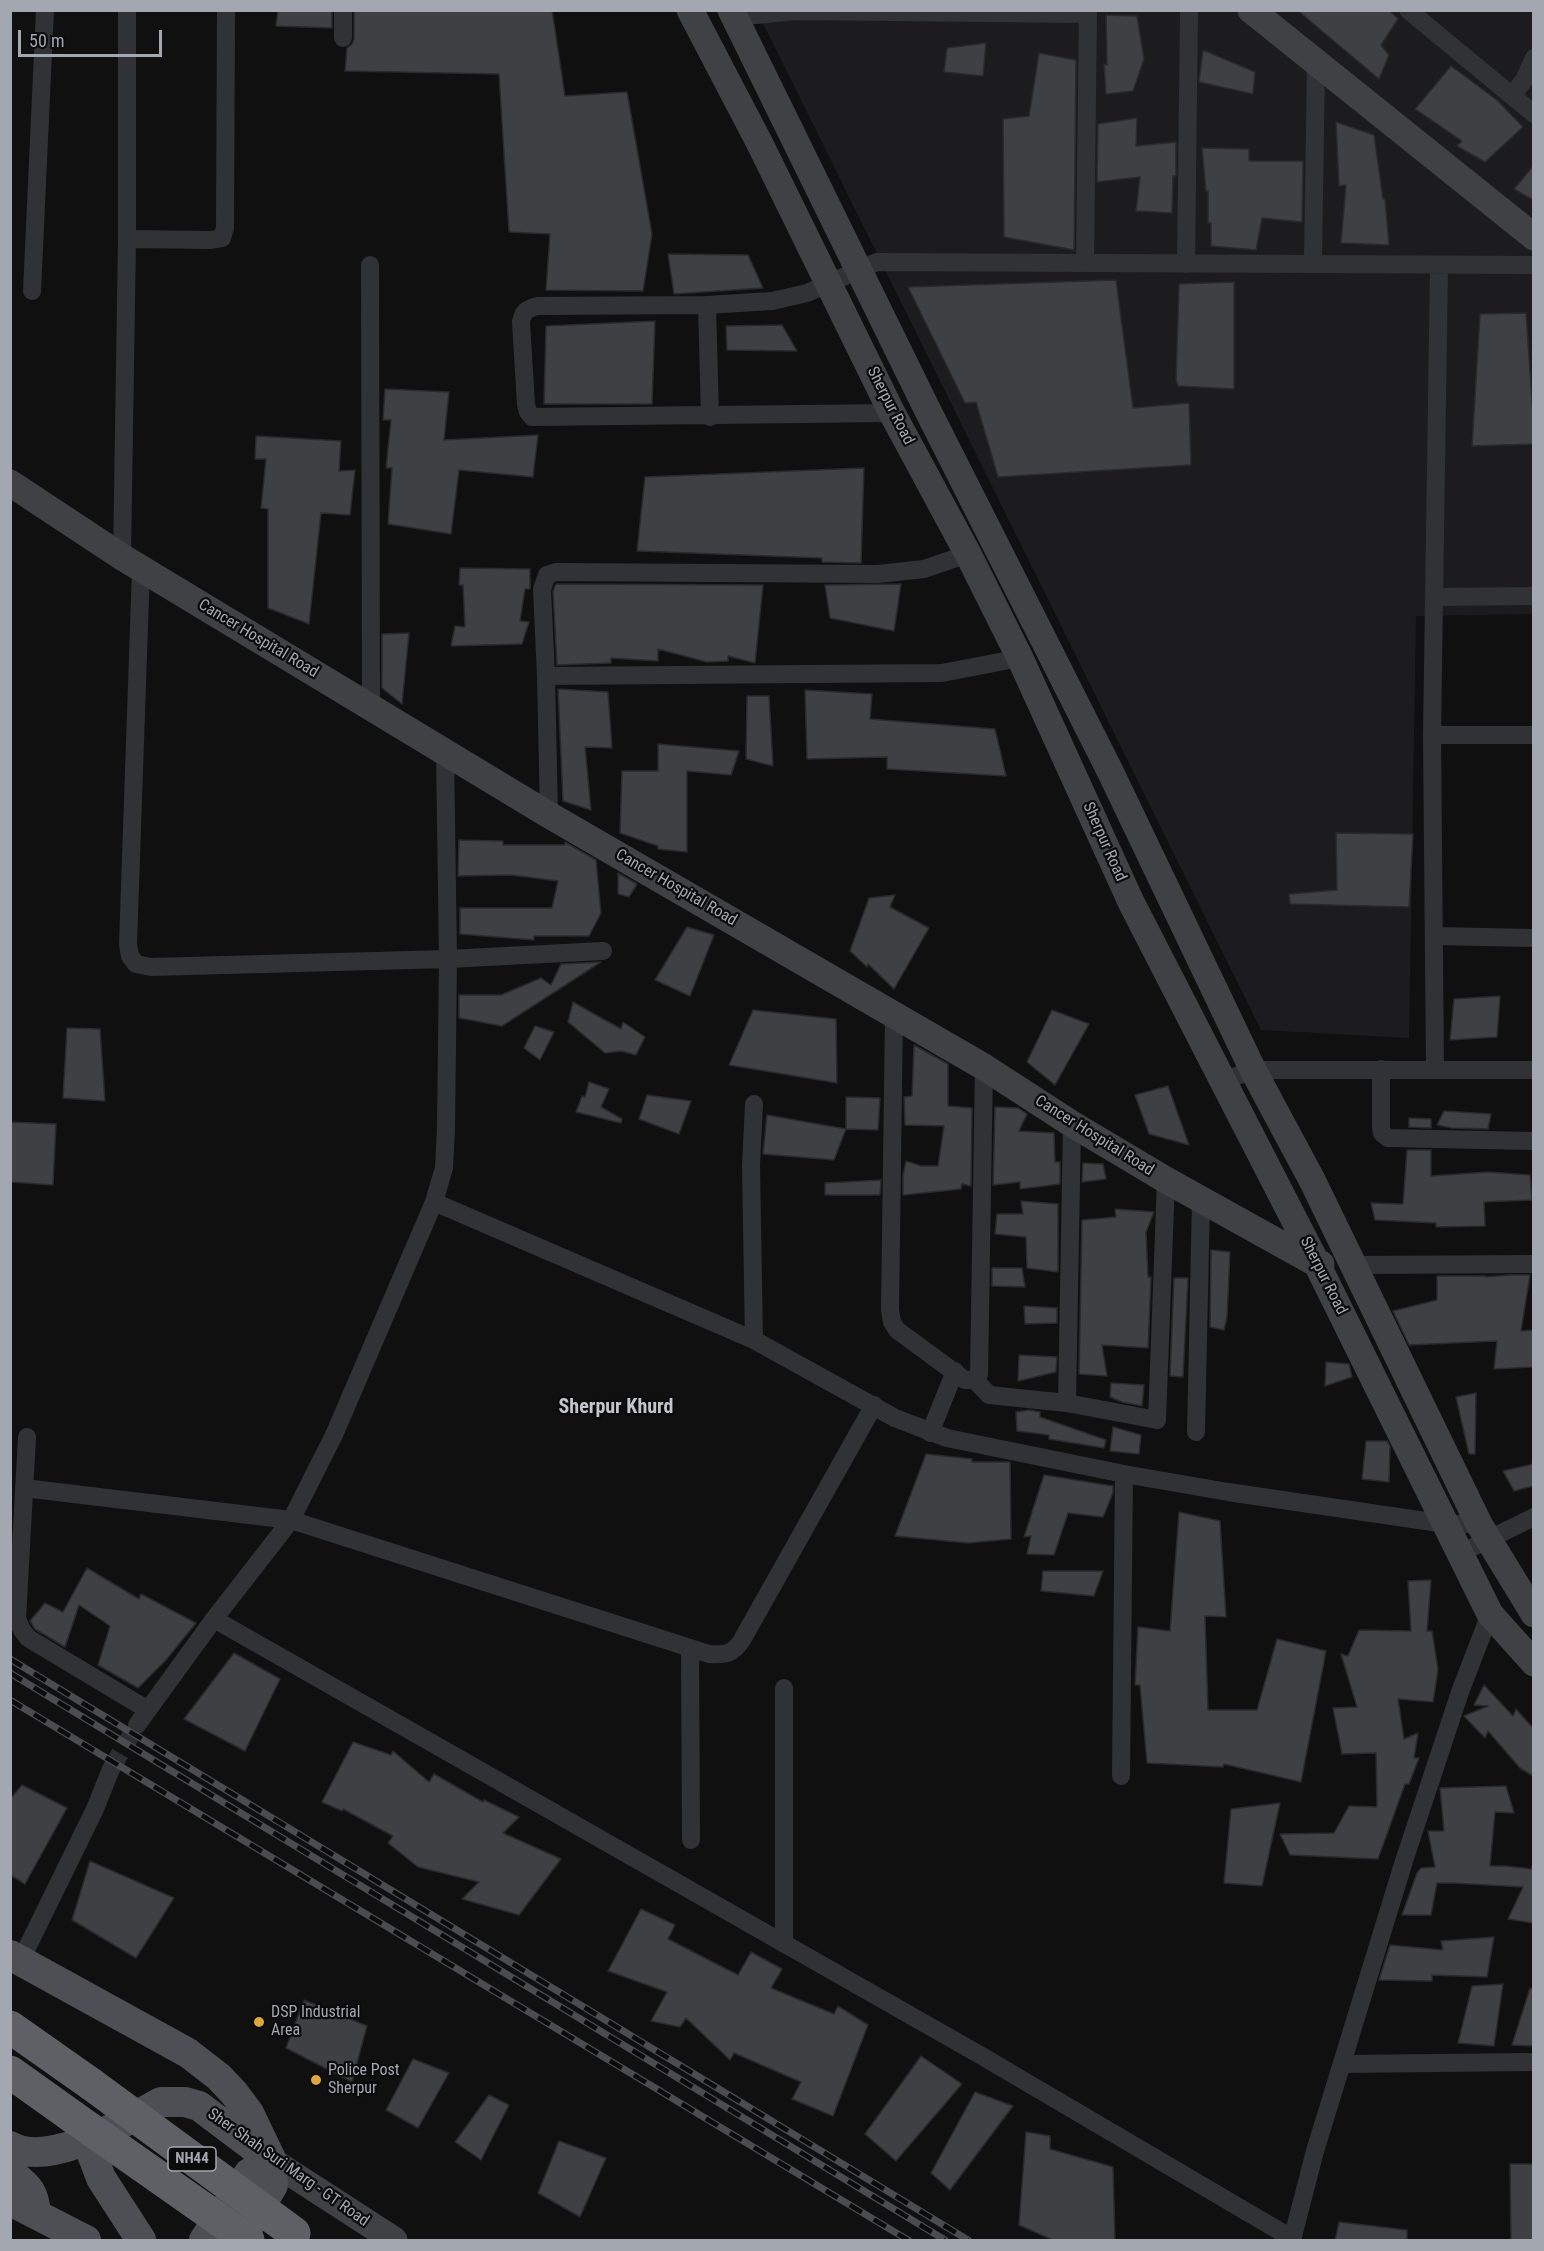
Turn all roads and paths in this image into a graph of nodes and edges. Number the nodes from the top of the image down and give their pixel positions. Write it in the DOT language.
graph roads {
  1 [pos="45,10"];
  2 [pos="127,10"];
  3 [pos="226,10"];
  4 [pos="343,10"];
  5 [pos="690,10"];
  6 [pos="1189,10"];
  7 [pos="1251,10"];
  8 [pos="1408,10"];
  9 [pos="1088,12"];
  10 [pos="732,14"];
  11 [pos="343,38"];
  12 [pos="746,44"];
  13 [pos="1533,58"];
  14 [pos="716,60"];
  15 [pos="1316,62"];
  16 [pos="1512,96"];
  17 [pos="1533,114"];
  18 [pos="1533,237"];
  19 [pos="127,239"];
  20 [pos="1085,263"];
  21 [pos="1186,264"];
  22 [pos="1314,264"];
  23 [pos="370,265"];
  24 [pos="1439,265"];
  25 [pos="1533,266"];
  26 [pos="859,271"];
  27 [pos="830,284"];
  28 [pos="32,291"];
  29 [pos="707,305"];
  30 [pos="892,413"];
  31 [pos="710,417"];
  32 [pos="10,483"];
  33 [pos="969,554"];
  34 [pos="132,563"];
  35 [pos="1533,596"];
  36 [pos="1434,597"];
  37 [pos="1020,658"];
  38 [pos="546,676"];
  39 [pos="371,708"];
  40 [pos="1432,735"];
  41 [pos="1533,735"];
  42 [pos="445,753"];
  43 [pos="549,815"];
  44 [pos="1434,936"];
  45 [pos="1533,938"];
  46 [pos="603,951"];
  47 [pos="448,959"];
  48 [pos="894,1015"];
  49 [pos="984,1067"];
  50 [pos="1381,1069"];
  51 [pos="1435,1069"];
  52 [pos="1253,1070"];
  53 [pos="1533,1070"];
  54 [pos="1223,1081"];
  55 [pos="754,1104"];
  56 [pos="1072,1124"];
  57 [pos="1533,1142"];
  58 [pos="1166,1180"];
  59 [pos="1202,1200"];
  60 [pos="434,1202"];
  61 [pos="1317,1264"];
  62 [pos="1533,1264"];
  63 [pos="1353,1265"];
  64 [pos="754,1340"];
  65 [pos="955,1371"];
  66 [pos="975,1380"];
  67 [pos="1067,1402"];
  68 [pos="874,1405"];
  69 [pos="930,1432"];
  70 [pos="1196,1432"];
  71 [pos="27,1437"];
  72 [pos="1124,1474"];
  73 [pos="24,1488"];
  74 [pos="1533,1517"];
  75 [pos="291,1520"];
  76 [pos="1446,1524"];
  77 [pos="1484,1532"];
  78 [pos="1461,1553"];
  79 [pos="1490,1614"];
  80 [pos="1533,1614"];
  81 [pos="214,1619"];
  82 [pos="690,1648"];
  83 [pos="1533,1663"];
  84 [pos="784,1688"];
  85 [pos="148,1710"];
  86 [pos="137,1725"];
  87 [pos="111,1769"];
  88 [pos="1121,1776"];
  89 [pos="691,1840"];
  90 [pos="784,1944"];
  91 [pos="16,1958"];
  92 [pos="10,2026"];
  93 [pos="1533,2062"];
  94 [pos="1342,2064"];
  95 [pos="10,2072"];
  96 [pos="80,2129"];
  97 [pos="10,2146"];
  98 [pos="272,2161"];
  99 [pos="10,2172"];
  100 [pos="23,2207"];
  101 [pos="300,2237"];
  102 [pos="1292,2240"];
  103 [pos="86,2241"];
  104 [pos="141,2241"];
  105 [pos="204,2241"];
  106 [pos="241,2241"];
  107 [pos="248,2241"];
  108 [pos="394,2241"];
  1 -- 28 [label="street"];
  2 -- 19 [label="street"];
  3 -- 19 [label="street"];
  4 -- 11 [label="street"];
  5 -- 14 [label="street, Sherpur Road"];
  6 -- 21 [label="street"];
  7 -- 15 [label="street"];
  8 -- 16 [label="street"];
  9 -- 10 [label="street"];
  9 -- 20 [label="street"];
  10 -- 12 [label="street, Sherpur Road"];
  12 -- 14 [label="street"];
  12 -- 26 [label="street, Sherpur Road"];
  13 -- 16 [label="street"];
  14 -- 27 [label="street, Sherpur Road"];
  15 -- 18 [label="street"];
  15 -- 22 [label="street"];
  16 -- 17 [label="street"];
  19 -- 34 [label="street"];
  20 -- 21 [label="street"];
  20 -- 26 [label="street"];
  21 -- 22 [label="street"];
  22 -- 24 [label="street"];
  23 -- 39 [label="street"];
  24 -- 25 [label="street"];
  24 -- 36 [label="street"];
  26 -- 27 [label="street"];
  26 -- 52 [label="street, Sherpur Road"];
  27 -- 29 [label="street"];
  27 -- 30 [label="street, Sherpur Road"];
  29 -- 31 [label="street"];
  29 -- 31 [label="street"];
  30 -- 31 [label="street"];
  30 -- 33 [label="street, Sherpur Road"];
  32 -- 34 [label="street, Cancer Hospital Road"];
  33 -- 37 [label="street, Sherpur Road"];
  33 -- 38 [label="street"];
  34 -- 39 [label="street, Cancer Hospital Road"];
  34 -- 47 [label="street"];
  35 -- 36 [label="street"];
  36 -- 40 [label="street"];
  37 -- 38 [label="street"];
  37 -- 54 [label="street, Sherpur Road"];
  38 -- 43 [label="street"];
  39 -- 42 [label="street, Cancer Hospital Road"];
  40 -- 41 [label="street"];
  40 -- 44 [label="street"];
  42 -- 43 [label="street, Cancer Hospital Road"];
  42 -- 47 [label="street"];
  43 -- 48 [label="street, Cancer Hospital Road"];
  44 -- 45 [label="street"];
  44 -- 51 [label="street"];
  46 -- 47 [label="street"];
  47 -- 60 [label="street"];
  48 -- 49 [label="street, Cancer Hospital Road"];
  48 -- 65 [label="street"];
  49 -- 56 [label="street, Cancer Hospital Road"];
  49 -- 66 [label="street"];
  50 -- 51 [label="street"];
  50 -- 52 [label="street"];
  50 -- 57 [label="street"];
  51 -- 53 [label="street"];
  52 -- 54 [label="street"];
  52 -- 63 [label="street, Sherpur Road"];
  54 -- 61 [label="street, Sherpur Road"];
  55 -- 64 [label="street"];
  56 -- 58 [label="street, Cancer Hospital Road"];
  56 -- 67 [label="street"];
  58 -- 59 [label="street, Cancer Hospital Road"];
  58 -- 67 [label="street"];
  59 -- 61 [label="street, Cancer Hospital Road"];
  59 -- 70 [label="street"];
  60 -- 64 [label="street"];
  60 -- 75 [label="street"];
  61 -- 63 [label="street, Cancer Hospital Road"];
  61 -- 76 [label="street, Sherpur Road"];
  62 -- 63 [label="street"];
  63 -- 77 [label="street, Sherpur Road"];
  64 -- 68 [label="street"];
  65 -- 66 [label="street"];
  65 -- 69 [label="street"];
  66 -- 67 [label="street"];
  68 -- 69 [label="street"];
  68 -- 82 [label="street"];
  69 -- 72 [label="street"];
  71 -- 73 [label="street"];
  72 -- 76 [label="street"];
  72 -- 88 [label="street"];
  73 -- 75 [label="street"];
  73 -- 85 [label="street"];
  74 -- 77 [label="street"];
  75 -- 81 [label="street"];
  75 -- 82 [label="street"];
  76 -- 77 [label="street"];
  76 -- 78 [label="street, Sherpur Road"];
  77 -- 78 [label="street"];
  77 -- 80 [label="street, Sherpur Road"];
  78 -- 79 [label="street, Sherpur Road"];
  79 -- 83 [label="street, Sherpur Road"];
  79 -- 94 [label="street"];
  81 -- 85 [label="street"];
  81 -- 90 [label="street"];
  82 -- 89 [label="street"];
  84 -- 90 [label="street"];
  85 -- 86 [label="street"];
  87 -- 91 [label="street"];
  90 -- 102 [label="street"];
  91 -- 98 [label="main road"];
  92 -- 101 [label="highway, NH44, bridge"];
  93 -- 94 [label="street"];
  94 -- 102 [label="street"];
  95 -- 96 [label="highway, NH44"];
  96 -- 97 [label="main road, Sher Shah Suri Marg - GT Road"];
  96 -- 98 [label="main road, Sher Shah Suri Marg - GT Road"];
  96 -- 104 [label="main road"];
  96 -- 107 [label="highway, NH44, bridge"];
  98 -- 105 [label="main road"];
  98 -- 106 [label="main road"];
  98 -- 108 [label="street, Sher Shah Suri Marg - GT Road"];
  99 -- 100 [label="main road"];
  100 -- 103 [label="main road"];
}
